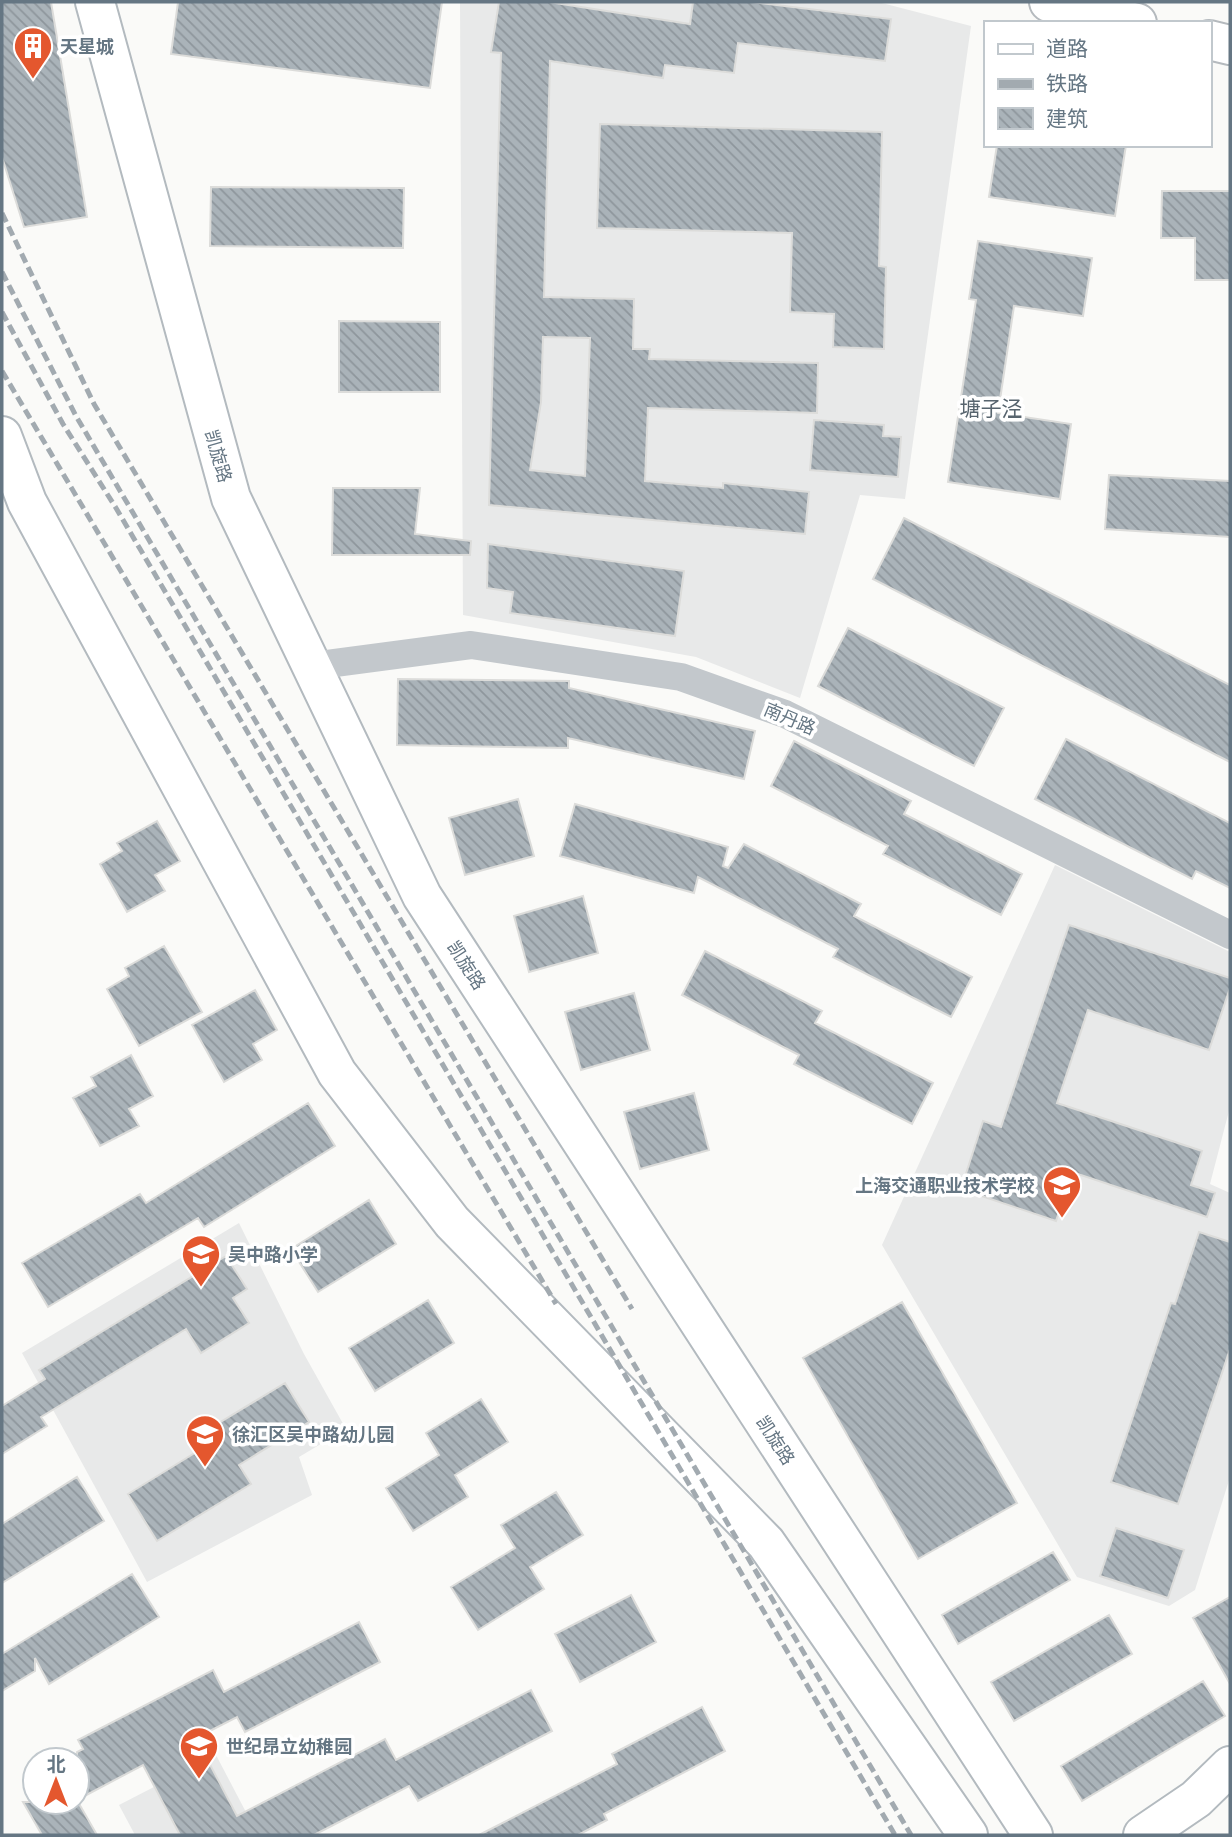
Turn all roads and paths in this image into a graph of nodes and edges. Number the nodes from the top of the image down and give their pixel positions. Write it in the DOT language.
graph roads {
  1 [pos="95,2"];
  2 [pos="1049,2"];
  3 [pos="1129,21"];
  4 [pos="1211,40"];
  5 [pos="1230,45"];
  6 [pos="2,436"];
  7 [pos="312,666"];
  8 [pos="1230,935"];
  9 [pos="1230,1766"];
  10 [pos="968,1835"];
  11 [pos="1033,1835"];
  12 [pos="1143,1835"];
  1 -- 7 [label="street, 凯旋路"];
  2 -- 3 [label="street"];
  4 -- 5 [label="street"];
  6 -- 10 [label="street"];
  7 -- 8 [label="street, 南丹路"];
  7 -- 11 [label="street, 凯旋路"];
  9 -- 12 [label="street"];
}
